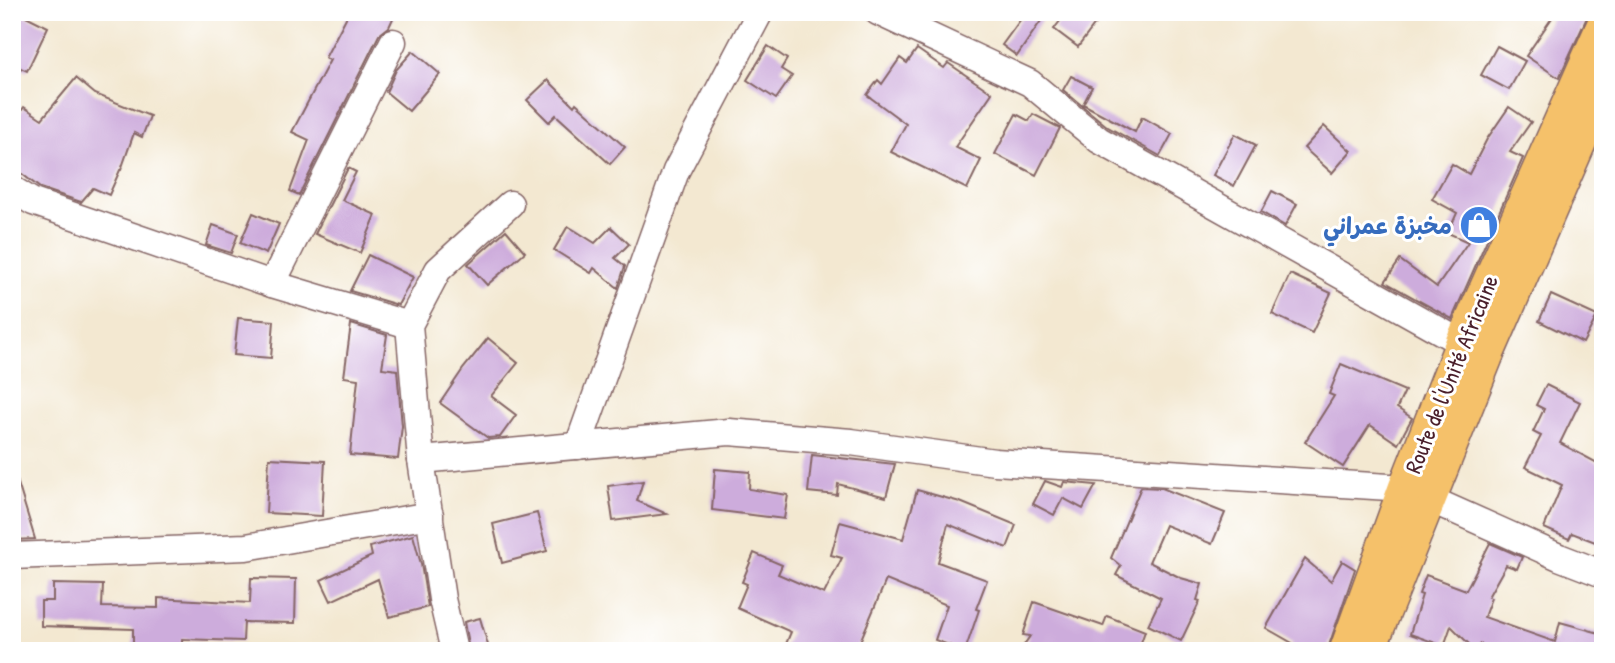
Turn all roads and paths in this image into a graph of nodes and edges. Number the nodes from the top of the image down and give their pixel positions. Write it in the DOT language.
graph roads {
  1 [pos="760,12"];
  2 [pos="878,12"];
  3 [pos="1603,26"];
  4 [pos="393,43"];
  5 [pos="1603,88"];
  6 [pos="12,189"];
  7 [pos="510,204"];
  8 [pos="272,284"];
  9 [pos="409,325"];
  10 [pos="1462,343"];
  11 [pos="578,446"];
  12 [pos="421,460"];
  13 [pos="1417,493"];
  14 [pos="430,515"];
  15 [pos="12,556"];
  16 [pos="1603,574"];
  17 [pos="454,651"];
  18 [pos="1346,651"];
  19 [pos="1369,651"];
  1 -- 11 [label="street"];
  2 -- 10 [label="street"];
  3 -- 10 [label="main road, Route de l'Unité Africaine"];
  4 -- 8 [label="street"];
  5 -- 13 [label="main road, Route de l'Unité Africaine"];
  6 -- 8 [label="street"];
  7 -- 9 [label="street"];
  8 -- 9 [label="street"];
  9 -- 12 [label="street"];
  10 -- 13 [label="main road, Route de l'Unité Africaine"];
  11 -- 12 [label="street"];
  11 -- 13 [label="street"];
  12 -- 14 [label="street"];
  13 -- 16 [label="street"];
  13 -- 18 [label="main road, Route de l'Unité Africaine"];
  13 -- 19 [label="main road, Route de l'Unité Africaine"];
  14 -- 15 [label="street"];
  14 -- 17 [label="street"];
}
